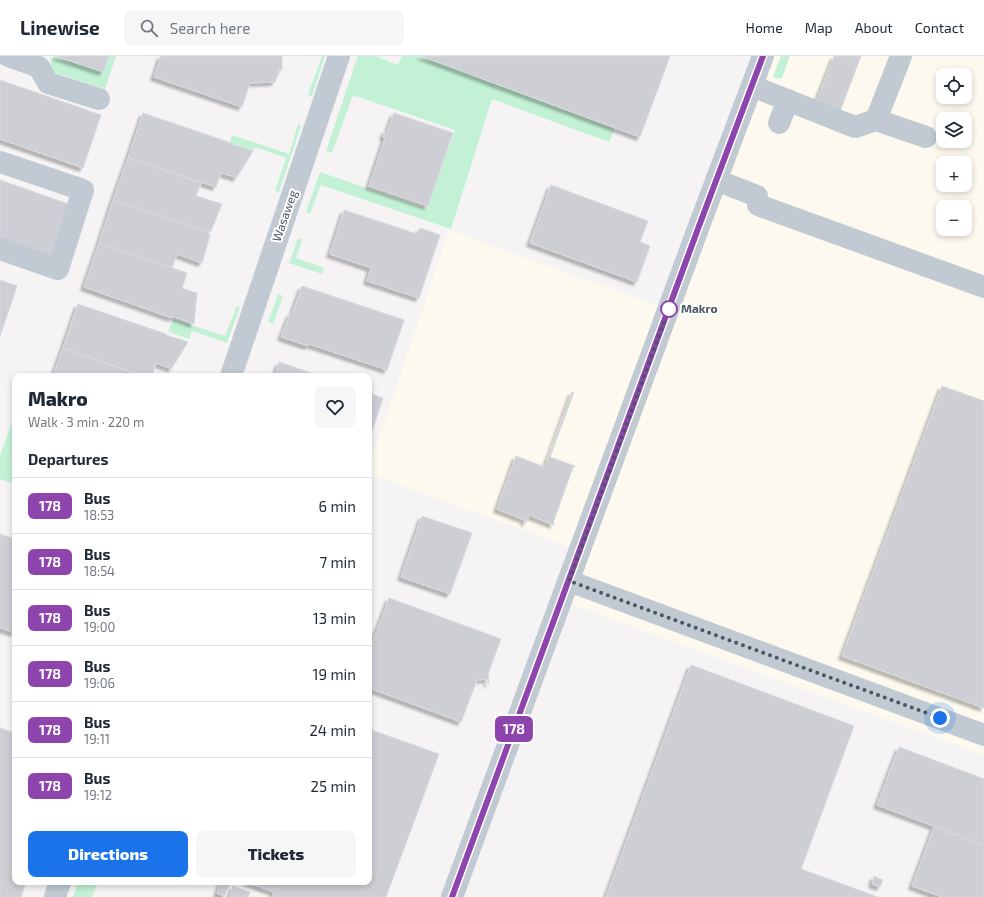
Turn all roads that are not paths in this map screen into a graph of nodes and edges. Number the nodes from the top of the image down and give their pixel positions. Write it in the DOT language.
graph roads {
  1 [pos="8,56"];
  2 [pos="339,56"];
  3 [pos="763,56"];
  4 [pos="901,56"];
  5 [pos="752,86"];
  6 [pos="99,99"];
  7 [pos="788,100"];
  8 [pos="876,120"];
  9 [pos="779,123"];
  10 [pos="926,137"];
  11 [pos="0,162"];
  12 [pos="716,180"];
  13 [pos="0,249"];
  14 [pos="984,287"];
  15 [pos="232,373"];
  16 [pos="569,581"];
  17 [pos="984,735"];
  18 [pos="59,885"];
  19 [pos="55,897"];
  20 [pos="452,897"];
  1 -- 6 [label="street"];
  2 -- 15 [label="street, Wasaweg"];
  3 -- 5 [label="street"];
  4 -- 8 [label="street"];
  5 -- 7 [label="street"];
  5 -- 12 [label="street"];
  7 -- 8 [label="street"];
  7 -- 9 [label="street"];
  8 -- 10 [label="street"];
  11 -- 13 [label="street"];
  12 -- 14 [label="street"];
  12 -- 16 [label="street"];
  16 -- 17 [label="street"];
  16 -- 20 [label="street"];
  18 -- 19 [label="street"];
}
